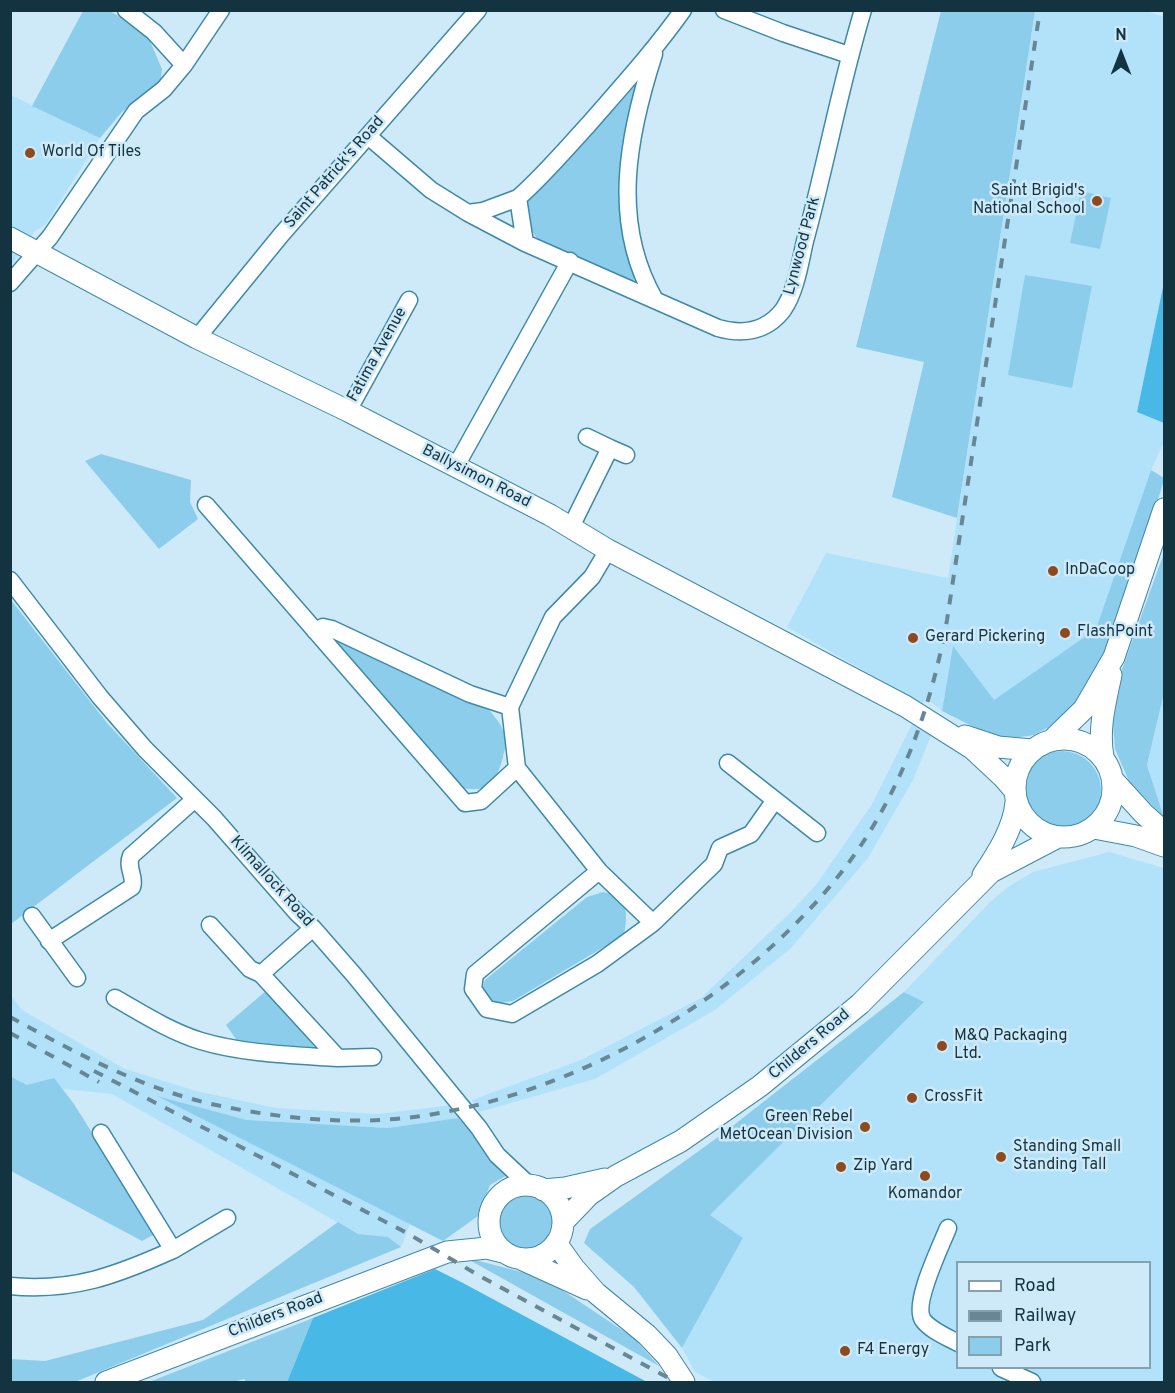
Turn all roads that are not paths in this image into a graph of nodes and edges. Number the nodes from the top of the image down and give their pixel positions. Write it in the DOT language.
graph roads {
  1 [pos="126,10"];
  2 [pos="221,10"];
  3 [pos="477,10"];
  4 [pos="683,10"];
  5 [pos="724,10"];
  6 [pos="863,10"];
  7 [pos="656,48"];
  8 [pos="849,55"];
  9 [pos="184,65"];
  10 [pos="368,136"];
  11 [pos="518,198"];
  12 [pos="468,213"];
  13 [pos="10,238"];
  14 [pos="525,243"];
  15 [pos="37,252"];
  16 [pos="570,261"];
  17 [pos="10,283"];
  18 [pos="409,300"];
  19 [pos="655,300"];
  20 [pos="197,338"];
  21 [pos="348,411"];
  22 [pos="586,437"];
  23 [pos="610,448"];
  24 [pos="626,455"];
  25 [pos="456,466"];
  26 [pos="206,505"];
  27 [pos="1164,509"];
  28 [pos="571,527"];
  29 [pos="608,550"];
  30 [pos="10,580"];
  31 [pos="315,632"];
  32 [pos="1114,657"];
  33 [pos="510,707"];
  34 [pos="937,725"];
  35 [pos="1052,740"];
  36 [pos="1032,750"];
  37 [pos="1103,757"];
  38 [pos="728,763"];
  39 [pos="517,768"];
  40 [pos="1113,780"];
  41 [pos="1016,797"];
  42 [pos="195,799"];
  43 [pos="775,800"];
  44 [pos="1094,828"];
  45 [pos="817,832"];
  46 [pos="1164,832"];
  47 [pos="1058,837"];
  48 [pos="1164,846"];
  49 [pos="599,871"];
  50 [pos="978,883"];
  51 [pos="32,916"];
  52 [pos="653,923"];
  53 [pos="210,925"];
  54 [pos="313,928"];
  55 [pos="49,941"];
  56 [pos="261,974"];
  57 [pos="77,978"];
  58 [pos="115,998"];
  59 [pos="373,1057"];
  60 [pos="338,1058"];
  61 [pos="101,1133"];
  62 [pos="616,1176"];
  63 [pos="536,1188"];
  64 [pos="490,1214"];
  65 [pos="227,1218"];
  66 [pos="563,1221"];
  67 [pos="948,1228"];
  68 [pos="556,1243"];
  69 [pos="173,1250"];
  70 [pos="447,1252"];
  71 [pos="512,1255"];
  72 [pos="10,1286"];
  73 [pos="596,1293"];
  74 [pos="956,1342"];
  75 [pos="1003,1369"];
  76 [pos="106,1383"];
  77 [pos="684,1383"];
  78 [pos="1032,1383"];
  1 -- 9 [label="street"];
  2 -- 9 [label="street"];
  3 -- 10 [label="street, Saint Patrick's Road"];
  4 -- 7 [label="street"];
  5 -- 8 [label="street"];
  6 -- 8 [label="street, Lynwood Park"];
  7 -- 11 [label="street"];
  7 -- 19 [label="street"];
  8 -- 19 [label="street, Lynwood Park"];
  9 -- 15 [label="street"];
  10 -- 12 [label="street, Lynwood Park"];
  10 -- 20 [label="street, Saint Patrick's Road"];
  11 -- 12 [label="street"];
  11 -- 14 [label="street"];
  12 -- 14 [label="street, Lynwood Park"];
  13 -- 15 [label="main road, Ballysimon Road"];
  14 -- 16 [label="street, Lynwood Park"];
  15 -- 17 [label="street"];
  15 -- 20 [label="main road, Ballysimon Road"];
  16 -- 19 [label="street, Lynwood Park"];
  16 -- 25 [label="street"];
  18 -- 21 [label="street, Fatima Avenue"];
  20 -- 21 [label="main road, Ballysimon Road"];
  21 -- 25 [label="main road, Ballysimon Road"];
  22 -- 23 [label="street"];
  23 -- 24 [label="street"];
  23 -- 28 [label="street"];
  25 -- 28 [label="main road, Ballysimon Road"];
  26 -- 31 [label="street"];
  27 -- 32 [label="main road"];
  28 -- 29 [label="main road, Ballysimon Road"];
  29 -- 33 [label="street"];
  29 -- 34 [label="main road, Ballysimon Road"];
  30 -- 42 [label="street, Kilmallock Road"];
  31 -- 33 [label="street"];
  31 -- 39 [label="street"];
  32 -- 35 [label="main road"];
  32 -- 37 [label="main road"];
  33 -- 39 [label="street"];
  34 -- 36 [label="main road, Ballysimon Road"];
  34 -- 41 [label="main road, Ballysimon Road"];
  35 -- 36 [label="main road"];
  35 -- 37 [label="main road"];
  36 -- 41 [label="main road"];
  37 -- 40 [label="main road"];
  38 -- 43 [label="street"];
  39 -- 49 [label="street"];
  40 -- 44 [label="main road"];
  40 -- 46 [label="main road"];
  41 -- 47 [label="main road"];
  41 -- 50 [label="main road, Childers Road"];
  42 -- 54 [label="street, Kilmallock Road"];
  42 -- 55 [label="street"];
  43 -- 45 [label="street"];
  43 -- 52 [label="street"];
  44 -- 47 [label="main road"];
  44 -- 48 [label="main road"];
  47 -- 50 [label="main road, Childers Road"];
  49 -- 52 [label="street"];
  49 -- 52 [label="street"];
  50 -- 62 [label="main road, Childers Road"];
  51 -- 55 [label="street"];
  53 -- 56 [label="street"];
  54 -- 56 [label="street"];
  54 -- 63 [label="street, Kilmallock Road"];
  55 -- 57 [label="street"];
  56 -- 60 [label="street"];
  58 -- 60 [label="street"];
  59 -- 60 [label="street"];
  61 -- 69 [label="street"];
  62 -- 63 [label="main road, Childers Road"];
  62 -- 66 [label="main road, Childers Road"];
  63 -- 64 [label="main road"];
  63 -- 66 [label="main road"];
  64 -- 70 [label="main road, Childers Road"];
  64 -- 71 [label="main road"];
  65 -- 69 [label="street"];
  66 -- 68 [label="main road"];
  67 -- 74 [label="street"];
  68 -- 71 [label="main road"];
  68 -- 73 [label="main road"];
  69 -- 72 [label="street"];
  70 -- 71 [label="main road, Childers Road"];
  70 -- 76 [label="main road, Childers Road"];
  71 -- 73 [label="main road"];
  73 -- 77 [label="main road"];
  75 -- 78 [label="street"];
}
